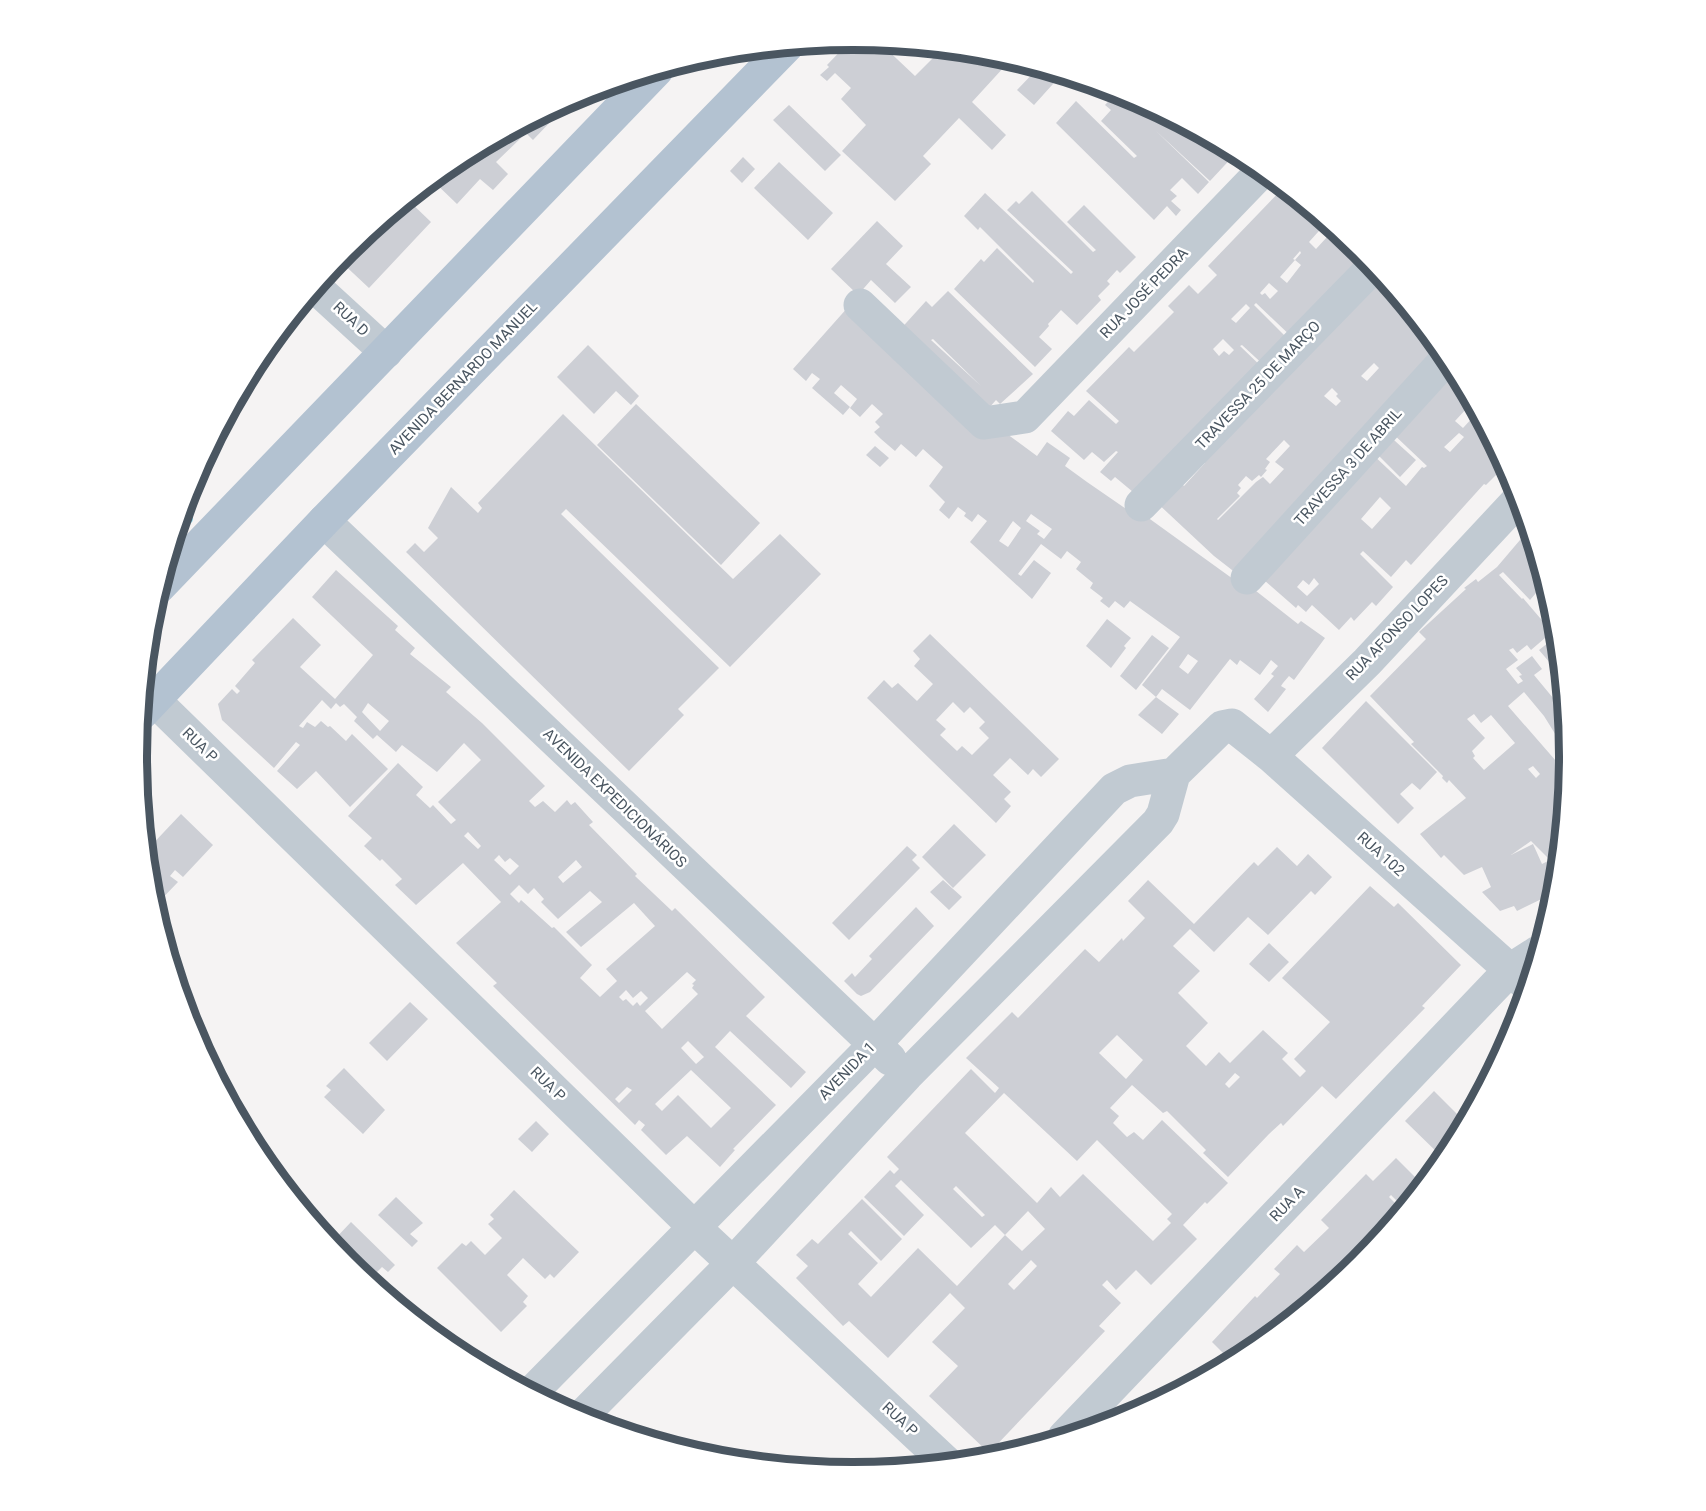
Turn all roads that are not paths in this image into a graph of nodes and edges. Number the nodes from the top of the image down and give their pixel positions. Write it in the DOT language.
graph roads {
  1 [pos="779,54"];
  2 [pos="646,81"];
  3 [pos="1257,176"];
  4 [pos="1368,273"];
  5 [pos="320,292"];
  6 [pos="861,305"];
  7 [pos="386,352"];
  8 [pos="1441,365"];
  9 [pos="1141,505"];
  10 [pos="1513,506"];
  11 [pos="324,521"];
  12 [pos="171,575"];
  13 [pos="1247,578"];
  14 [pos="149,704"];
  15 [pos="149,709"];
  16 [pos="1271,756"];
  17 [pos="1174,774"];
  18 [pos="1519,978"];
  19 [pos="874,1045"];
  20 [pos="907,1075"];
  21 [pos="694,1227"];
  22 [pos="733,1263"];
  23 [pos="537,1387"];
  24 [pos="588,1410"];
  25 [pos="1076,1425"];
  26 [pos="939,1456"];
  1 -- 11 [label="main road, AVENIDA BERNARDO MANUEL"];
  2 -- 7 [label="main road"];
  3 -- 6 [label="street, RUA JOSÉ PEDRA"];
  4 -- 9 [label="street, TRAVESSA 25 DE MARÇO"];
  5 -- 7 [label="street, RUA D"];
  7 -- 12 [label="main road"];
  8 -- 13 [label="street, TRAVESSA 3 DE ABRIL"];
  10 -- 16 [label="street, RUA AFONSO LOPES"];
  11 -- 14 [label="main road, AVENIDA BERNARDO MANUEL"];
  11 -- 19 [label="street, AVENIDA EXPEDICIONÁRIOS"];
  15 -- 21 [label="street, RUA P"];
  16 -- 17 [label="street, RUA 102"];
  16 -- 18 [label="street, RUA 102"];
  17 -- 19 [label="street, AVENIDA 1"];
  17 -- 20 [label="street"];
  18 -- 25 [label="street, RUA A"];
  19 -- 20 [label="street, AVENIDA EXPEDICIONÁRIOS"];
  19 -- 21 [label="street, AVENIDA 1"];
  20 -- 22 [label="street"];
  21 -- 22 [label="street, RUA P"];
  21 -- 23 [label="street, AVENIDA 1"];
  22 -- 24 [label="street"];
  22 -- 26 [label="street, RUA P"];
}
